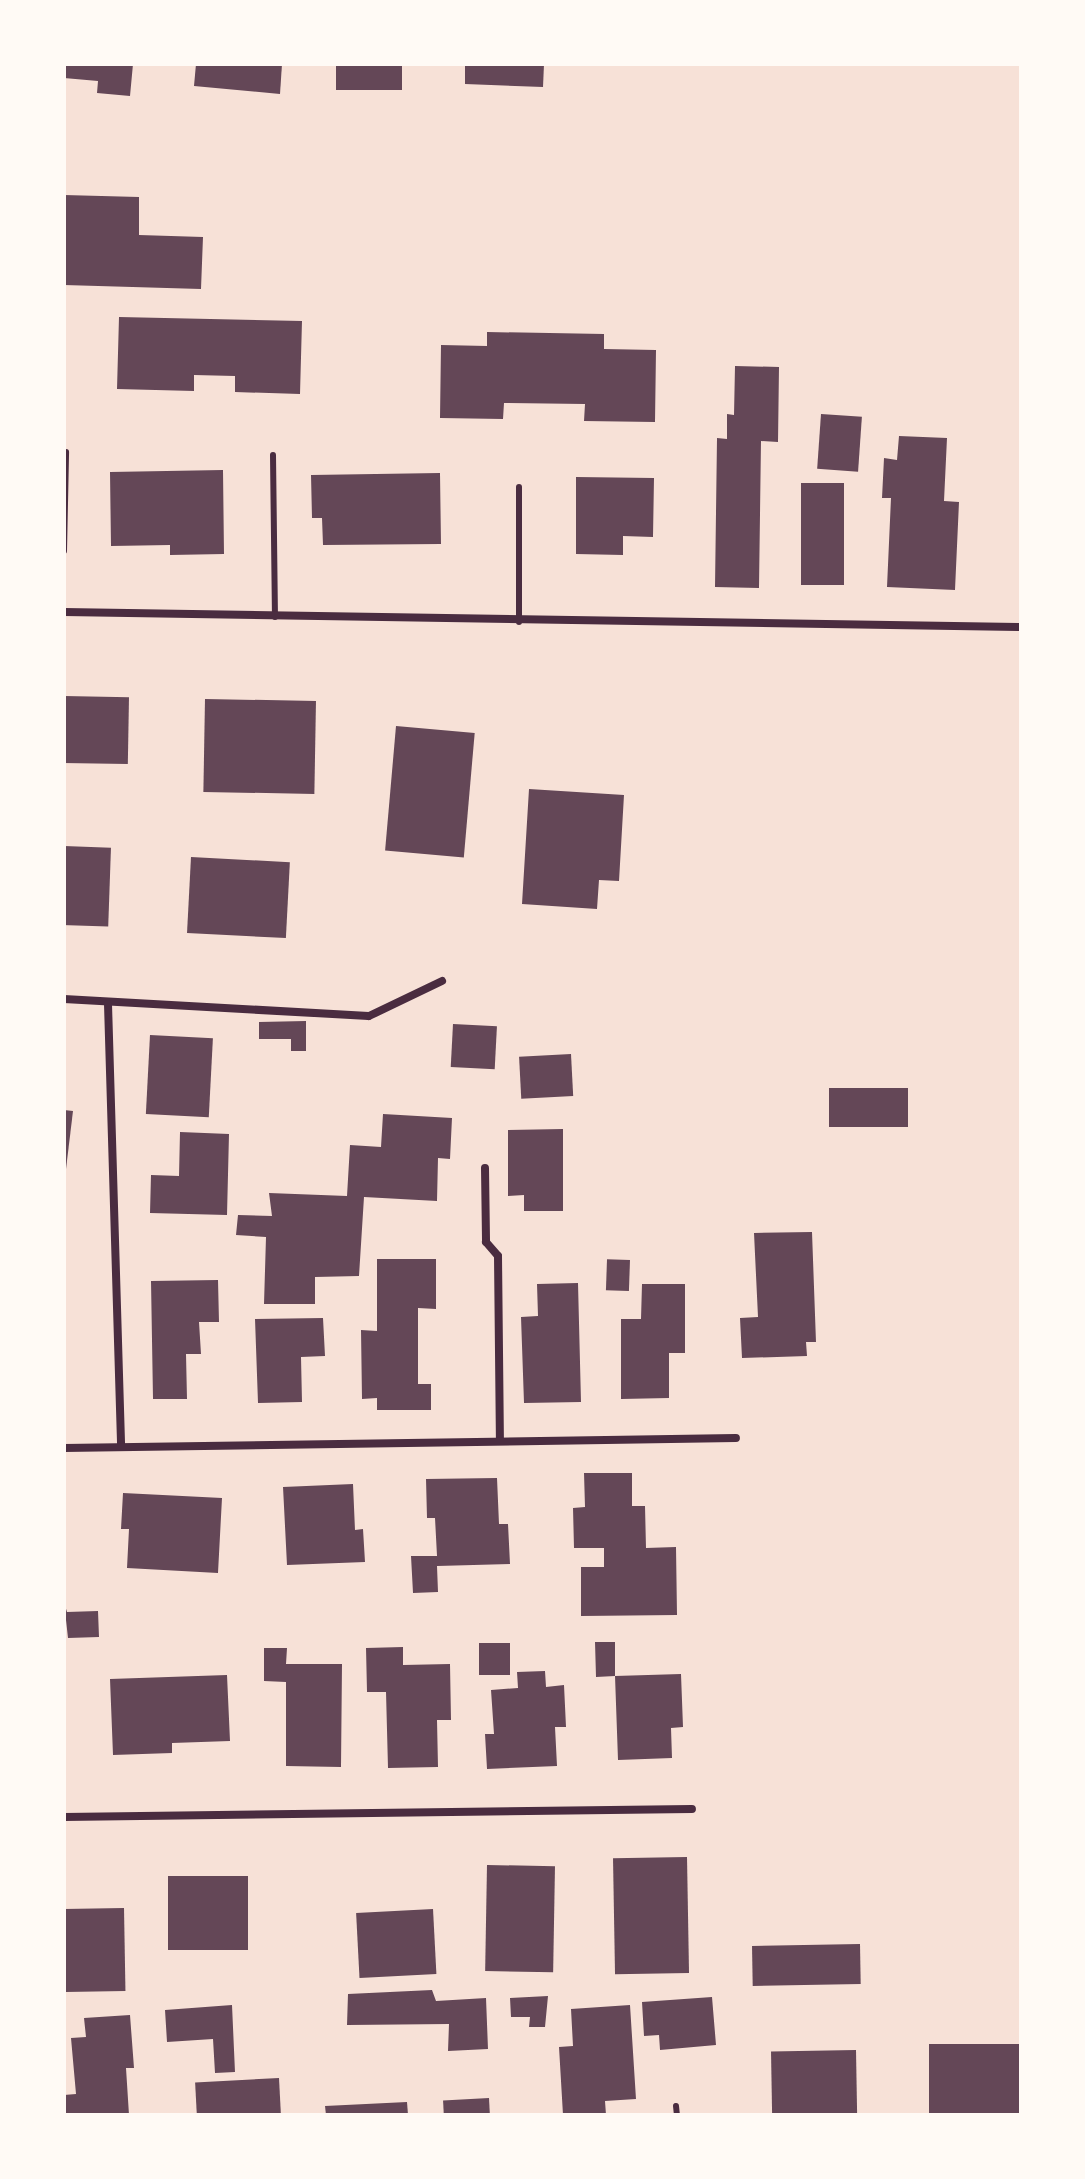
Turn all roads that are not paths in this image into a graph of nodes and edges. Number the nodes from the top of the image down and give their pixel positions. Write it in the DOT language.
graph roads {
  1 [pos="66,452"];
  2 [pos="273,455"];
  3 [pos="519,487"];
  4 [pos="64,551"];
  5 [pos="64,612"];
  6 [pos="275,617"];
  7 [pos="519,622"];
  8 [pos="1021,627"];
  9 [pos="442,981"];
  10 [pos="64,999"];
  11 [pos="108,1004"];
  12 [pos="485,1168"];
  13 [pos="736,1438"];
  14 [pos="500,1441"];
  15 [pos="121,1447"];
  16 [pos="64,1448"];
  17 [pos="692,1809"];
  18 [pos="64,1817"];
  19 [pos="676,2106"];
  20 [pos="677,2115"];
  1 -- 4 [label="lane"];
  2 -- 6 [label="lane"];
  3 -- 7 [label="lane"];
  5 -- 6 [label="street"];
  6 -- 7 [label="street"];
  7 -- 8 [label="street"];
  9 -- 11 [label="street"];
  10 -- 11 [label="street"];
  11 -- 15 [label="street"];
  12 -- 14 [label="street"];
  13 -- 14 [label="street"];
  14 -- 15 [label="street"];
  15 -- 16 [label="street"];
  17 -- 18 [label="street"];
  19 -- 20 [label="lane"];
}
